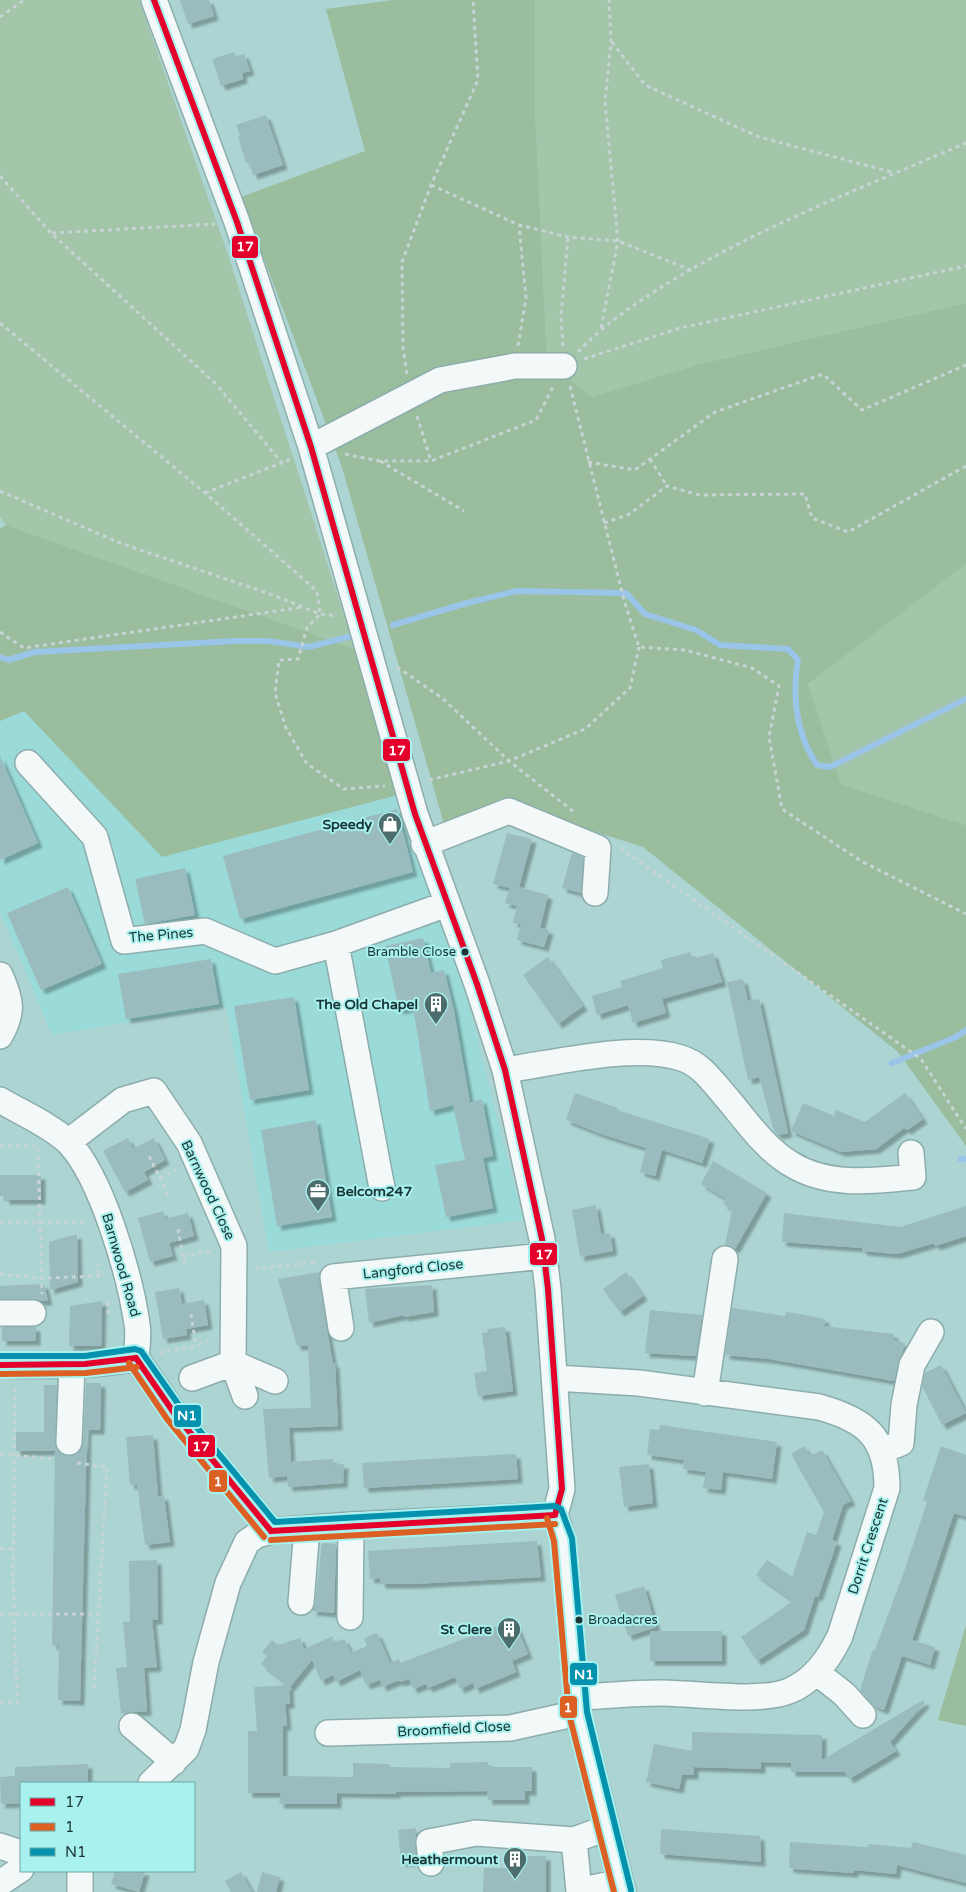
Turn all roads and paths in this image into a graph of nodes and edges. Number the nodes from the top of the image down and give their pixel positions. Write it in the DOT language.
graph roads {
  1 [pos="24,0"];
  2 [pos="154,0"];
  3 [pos="473,0"];
  4 [pos="609,0"];
  5 [pos="0,17"];
  6 [pos="611,41"];
  7 [pos="966,143"];
  8 [pos="896,173"];
  9 [pos="0,176"];
  10 [pos="430,185"];
  11 [pos="237,222"];
  12 [pos="519,225"];
  13 [pos="51,232"];
  14 [pos="568,237"];
  15 [pos="618,241"];
  16 [pos="966,266"];
  17 [pos="691,270"];
  18 [pos="0,323"];
  19 [pos="601,328"];
  20 [pos="966,365"];
  21 [pos="515,366"];
  22 [pos="564,366"];
  23 [pos="410,396"];
  24 [pos="311,448"];
  25 [pos="650,459"];
  26 [pos="380,461"];
  27 [pos="431,461"];
  28 [pos="588,462"];
  29 [pos="282,463"];
  30 [pos="966,466"];
  31 [pos="667,486"];
  32 [pos="0,491"];
  33 [pos="205,493"];
  34 [pos="464,511"];
  35 [pos="604,523"];
  36 [pos="305,607"];
  37 [pos="320,614"];
  38 [pos="361,620"];
  39 [pos="0,632"];
  40 [pos="639,647"];
  41 [pos="369,650"];
  42 [pos="509,761"];
  43 [pos="28,763"];
  44 [pos="408,785"];
  45 [pos="576,814"];
  46 [pos="424,844"];
  47 [pos="614,844"];
  48 [pos="595,893"];
  49 [pos="448,904"];
  50 [pos="966,914"];
  51 [pos="336,944"];
  52 [pos="0,975"];
  53 [pos="0,1036"];
  54 [pos="504,1070"];
  55 [pos="0,1100"];
  56 [pos="966,1130"];
  57 [pos="38,1135"];
  58 [pos="68,1142"];
  59 [pos="0,1146"];
  60 [pos="149,1156"];
  61 [pos="912,1165"];
  62 [pos="382,1188"];
  63 [pos="169,1197"];
  64 [pos="69,1222"];
  65 [pos="0,1223"];
  66 [pos="39,1223"];
  67 [pos="178,1230"];
  68 [pos="234,1246"];
  69 [pos="544,1256"];
  70 [pos="183,1258"];
  71 [pos="725,1259"];
  72 [pos="99,1269"];
  73 [pos="185,1269"];
  74 [pos="0,1274"];
  75 [pos="99,1275"];
  76 [pos="42,1278"];
  77 [pos="126,1278"];
  78 [pos="0,1313"];
  79 [pos="33,1313"];
  80 [pos="191,1314"];
  81 [pos="341,1328"];
  82 [pos="233,1331"];
  83 [pos="931,1332"];
  84 [pos="196,1346"];
  85 [pos="136,1358"];
  86 [pos="233,1363"];
  87 [pos="8,1365"];
  88 [pos="72,1366"];
  89 [pos="192,1378"];
  90 [pos="555,1378"];
  91 [pos="275,1381"];
  92 [pos="705,1393"];
  93 [pos="245,1396"];
  94 [pos="883,1450"];
  95 [pos="0,1454"];
  96 [pos="14,1454"];
  97 [pos="67,1455"];
  98 [pos="555,1515"];
  99 [pos="351,1525"];
  100 [pos="307,1528"];
  101 [pos="271,1531"];
  102 [pos="0,1549"];
  103 [pos="13,1549"];
  104 [pos="301,1602"];
  105 [pos="0,1614"];
  106 [pos="14,1614"];
  107 [pos="98,1614"];
  108 [pos="350,1617"];
  109 [pos="816,1672"];
  110 [pos="94,1690"];
  111 [pos="0,1703"];
  112 [pos="577,1705"];
  113 [pos="863,1715"];
  114 [pos="132,1726"];
  115 [pos="328,1733"];
  116 [pos="174,1762"];
  117 [pos="152,1782"];
  118 [pos="606,1828"];
  119 [pos="574,1840"];
  120 [pos="0,1846"];
  121 [pos="20,1853"];
  122 [pos="431,1863"];
  123 [pos="20,1870"];
  124 [pos="80,1872"];
  125 [pos="0,1883"];
  126 [pos="621,1887"];
  127 [pos="80,1892"];
  1 -- 5 [label="path"];
  2 -- 11 [label="street"];
  3 -- 10 [label="path"];
  4 -- 6 [label="path"];
  6 -- 8 [label="path"];
  6 -- 15 [label="path"];
  7 -- 8 [label="path"];
  8 -- 17 [label="path"];
  9 -- 13 [label="path"];
  10 -- 12 [label="path"];
  10 -- 23 [label="path"];
  11 -- 13 [label="path"];
  11 -- 24 [label="street"];
  12 -- 14 [label="path"];
  12 -- 21 [label="path"];
  13 -- 29 [label="path"];
  14 -- 15 [label="path"];
  14 -- 22 [label="path"];
  15 -- 17 [label="path"];
  15 -- 19 [label="path"];
  16 -- 22 [label="path"];
  17 -- 19 [label="path"];
  18 -- 33 [label="path"];
  19 -- 22 [label="path"];
  20 -- 25 [label="path"];
  21 -- 22 [label="street"];
  21 -- 23 [label="street"];
  22 -- 27 [label="path"];
  22 -- 28 [label="path"];
  23 -- 24 [label="street"];
  23 -- 27 [label="path"];
  24 -- 26 [label="path"];
  24 -- 29 [label="path"];
  24 -- 38 [label="street"];
  25 -- 28 [label="path"];
  25 -- 31 [label="path"];
  26 -- 27 [label="path"];
  26 -- 34 [label="path"];
  28 -- 35 [label="path"];
  29 -- 33 [label="path"];
  30 -- 31 [label="path"];
  31 -- 35 [label="path"];
  32 -- 36 [label="path"];
  33 -- 37 [label="path"];
  35 -- 40 [label="path"];
  36 -- 37 [label="path"];
  36 -- 39 [label="path"];
  37 -- 38 [label="path"];
  37 -- 44 [label="path"];
  38 -- 41 [label="street"];
  40 -- 42 [label="path"];
  40 -- 50 [label="path"];
  41 -- 42 [label="path"];
  41 -- 44 [label="street"];
  42 -- 44 [label="path"];
  42 -- 45 [label="path"];
  43 -- 51 [label="street, The Pines"];
  44 -- 46 [label="street"];
  46 -- 48 [label="street"];
  46 -- 49 [label="street"];
  47 -- 56 [label="path"];
  49 -- 51 [label="street, The Pines"];
  49 -- 54 [label="street"];
  51 -- 62 [label="street"];
  52 -- 53 [label="street"];
  54 -- 61 [label="street"];
  54 -- 69 [label="street"];
  55 -- 57 [label="street, Barnwood Road"];
  57 -- 58 [label="street, Barnwood Road"];
  57 -- 59 [label="path"];
  57 -- 66 [label="path"];
  58 -- 68 [label="street, Barnwood Close"];
  58 -- 77 [label="street, Barnwood Road"];
  60 -- 63 [label="path"];
  64 -- 66 [label="path"];
  65 -- 66 [label="path"];
  66 -- 76 [label="path"];
  67 -- 70 [label="path"];
  68 -- 70 [label="path"];
  68 -- 82 [label="street, Barnwood Close"];
  69 -- 81 [label="street, Langford Close"];
  69 -- 90 [label="street"];
  70 -- 73 [label="path"];
  71 -- 92 [label="street"];
  72 -- 75 [label="path"];
  74 -- 76 [label="path"];
  75 -- 76 [label="path"];
  75 -- 77 [label="path"];
  77 -- 85 [label="street, Barnwood Road"];
  78 -- 79 [label="street"];
  80 -- 84 [label="path"];
  82 -- 84 [label="path"];
  82 -- 86 [label="street, Barnwood Close"];
  83 -- 94 [label="street"];
  84 -- 85 [label="path"];
  85 -- 88 [label="street"];
  85 -- 101 [label="street"];
  86 -- 89 [label="street"];
  86 -- 91 [label="street"];
  86 -- 93 [label="street, Barnwood Close"];
  87 -- 88 [label="street"];
  87 -- 96 [label="path"];
  88 -- 97 [label="street"];
  90 -- 92 [label="street, Dorrit Crescent"];
  90 -- 98 [label="street"];
  92 -- 94 [label="street, Dorrit Crescent"];
  94 -- 109 [label="street, Dorrit Crescent"];
  95 -- 96 [label="path"];
  96 -- 97 [label="path"];
  96 -- 103 [label="path"];
  97 -- 107 [label="path"];
  98 -- 99 [label="street"];
  98 -- 112 [label="street"];
  99 -- 100 [label="street"];
  99 -- 108 [label="street"];
  100 -- 101 [label="street"];
  100 -- 104 [label="street"];
  101 -- 116 [label="street"];
  102 -- 103 [label="path"];
  103 -- 106 [label="path"];
  105 -- 106 [label="path"];
  106 -- 107 [label="path"];
  106 -- 111 [label="path"];
  107 -- 110 [label="path"];
  109 -- 112 [label="street, Dorrit Crescent"];
  109 -- 113 [label="street"];
  112 -- 115 [label="street, Broomfield Close"];
  112 -- 118 [label="street"];
  114 -- 116 [label="street"];
  116 -- 117 [label="street"];
  118 -- 119 [label="street"];
  118 -- 126 [label="street"];
  119 -- 122 [label="street"];
  119 -- 126 [label="street"];
  120 -- 121 [label="street"];
  123 -- 125 [label="street"];
  124 -- 127 [label="street"];
}
